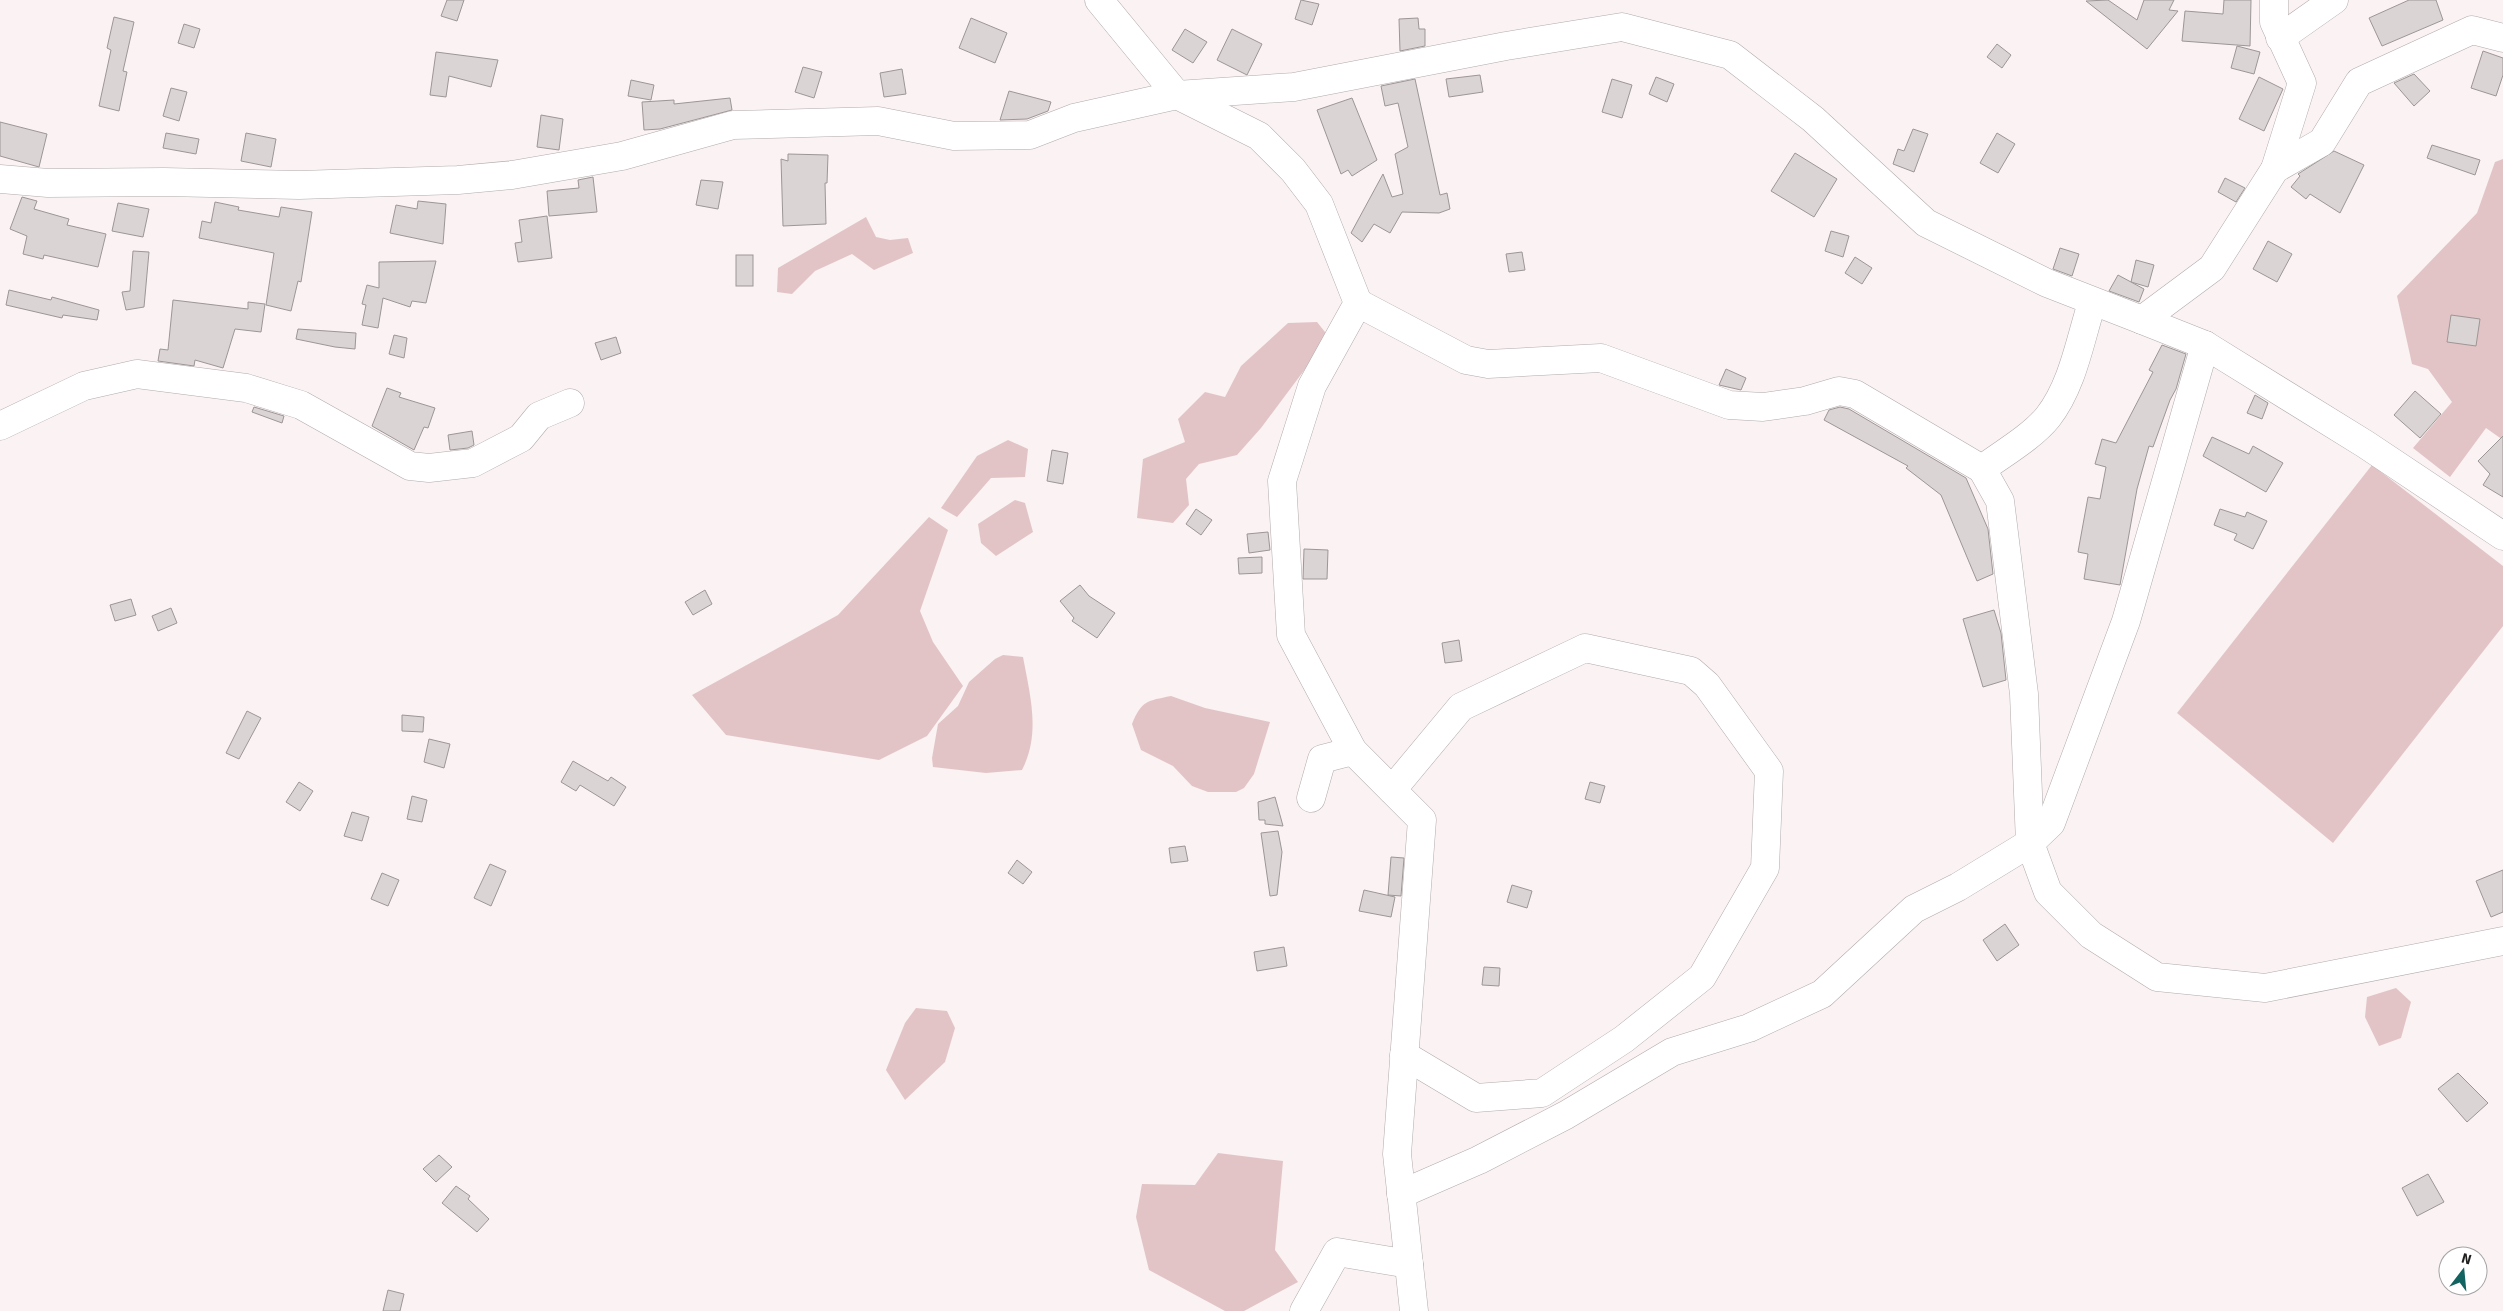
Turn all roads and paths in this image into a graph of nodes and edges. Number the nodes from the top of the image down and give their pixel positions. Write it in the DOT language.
graph roads {
  1 [pos="1099,0"];
  2 [pos="2274,0"];
  3 [pos="2334,0"];
  4 [pos="2280,38"];
  5 [pos="2503,38"];
  6 [pos="1177,95"];
  7 [pos="2275,168"];
  8 [pos="0,179"];
  9 [pos="1358,303"];
  10 [pos="2092,303"];
  11 [pos="2142,320"];
  12 [pos="2205,345"];
  13 [pos="570,403"];
  14 [pos="0,426"];
  15 [pos="1982,469"];
  16 [pos="2503,536"];
  17 [pos="1353,751"];
  18 [pos="1392,790"];
  19 [pos="1312,798"];
  20 [pos="2030,843"];
  21 [pos="2503,941"];
  22 [pos="1404,1055"];
  23 [pos="1402,1194"];
  24 [pos="1408,1264"];
  25 [pos="1304,1311"];
  26 [pos="1414,1311"];
  1 -- 6 [label="street"];
  2 -- 4 [label="street"];
  3 -- 4 [label="street"];
  4 -- 7 [label="street"];
  5 -- 7 [label="street"];
  6 -- 8 [label="street"];
  6 -- 9 [label="street"];
  6 -- 10 [label="street"];
  7 -- 11 [label="street"];
  9 -- 15 [label="street"];
  9 -- 17 [label="street"];
  10 -- 11 [label="street"];
  10 -- 15 [label="street"];
  11 -- 12 [label="street"];
  12 -- 16 [label="street"];
  12 -- 20 [label="street"];
  13 -- 14 [label="street"];
  15 -- 20 [label="street"];
  17 -- 18 [label="street"];
  17 -- 19 [label="street"];
  18 -- 22 [label="street"];
  18 -- 22 [label="street"];
  20 -- 21 [label="street"];
  20 -- 23 [label="street"];
  22 -- 23 [label="street"];
  23 -- 24 [label="street"];
  24 -- 25 [label="street"];
  24 -- 26 [label="street"];
}
